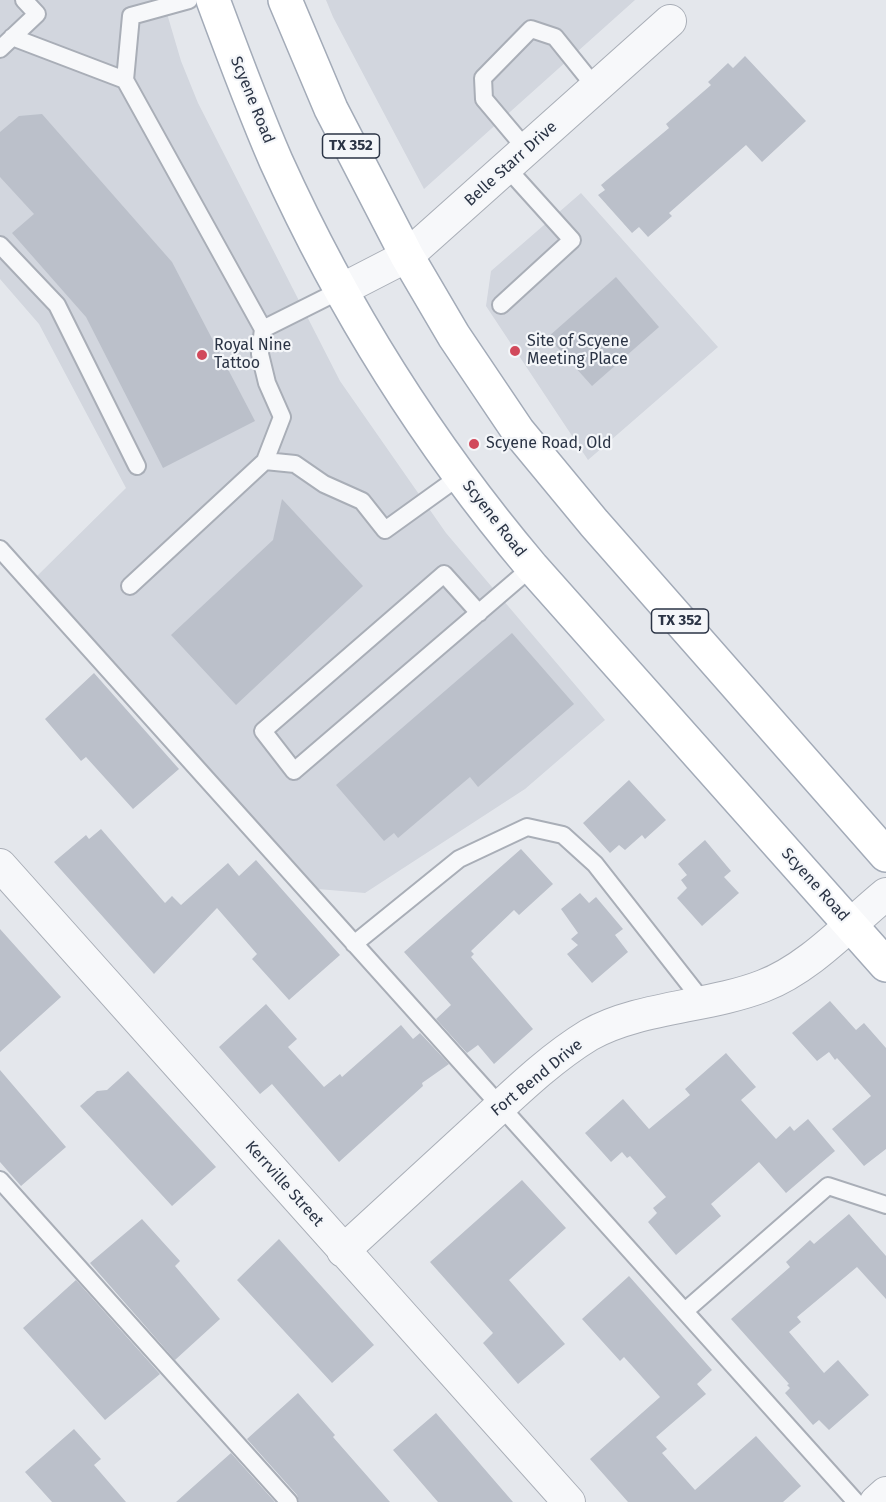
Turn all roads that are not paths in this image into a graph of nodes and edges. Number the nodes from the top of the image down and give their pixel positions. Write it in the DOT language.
graph roads {
  1 [pos="24,0"];
  2 [pos="189,0"];
  3 [pos="213,0"];
  4 [pos="285,0"];
  5 [pos="670,21"];
  6 [pos="6,43"];
  7 [pos="125,80"];
  8 [pos="596,88"];
  9 [pos="517,159"];
  10 [pos="0,245"];
  11 [pos="407,256"];
  12 [pos="341,290"];
  13 [pos="501,305"];
  14 [pos="263,328"];
  15 [pos="265,460"];
  16 [pos="137,466"];
  17 [pos="460,476"];
  18 [pos="0,549"];
  19 [pos="532,567"];
  20 [pos="130,586"];
  21 [pos="479,613"];
  22 [pos="886,855"];
  23 [pos="0,865"];
  24 [pos="886,894"];
  25 [pos="850,924"];
  26 [pos="354,944"];
  27 [pos="886,965"];
  28 [pos="704,1003"];
  29 [pos="501,1106"];
  30 [pos="0,1180"];
  31 [pos="886,1204"];
  32 [pos="343,1251"];
  33 [pos="685,1311"];
  34 [pos="886,1493"];
  35 [pos="289,1502"];
  36 [pos="568,1502"];
  37 [pos="856,1502"];
  38 [pos="876,1502"];
  1 -- 6 [label="lane"];
  2 -- 7 [label="lane"];
  3 -- 12 [label="main road, Scyene Road"];
  4 -- 11 [label="main road, TX 352"];
  5 -- 8 [label="street, Belle Starr Drive"];
  6 -- 7 [label="lane"];
  7 -- 14 [label="lane"];
  8 -- 9 [label="street, Belle Starr Drive"];
  8 -- 9 [label="lane"];
  9 -- 11 [label="street, Belle Starr Drive"];
  9 -- 13 [label="lane"];
  10 -- 16 [label="lane"];
  11 -- 12 [label="street, Belle Starr Drive"];
  11 -- 22 [label="main road, TX 352"];
  12 -- 14 [label="lane"];
  12 -- 17 [label="main road, Scyene Road"];
  14 -- 15 [label="lane"];
  15 -- 17 [label="lane"];
  15 -- 20 [label="lane"];
  17 -- 19 [label="main road, Scyene Road"];
  18 -- 26 [label="lane"];
  19 -- 21 [label="lane"];
  19 -- 25 [label="main road, Scyene Road"];
  21 -- 21 [label="lane"];
  23 -- 32 [label="street, Kerrville Street"];
  24 -- 25 [label="street, Fort Bend Drive"];
  25 -- 27 [label="main road, Scyene Road"];
  25 -- 28 [label="street, Fort Bend Drive"];
  26 -- 28 [label="lane"];
  26 -- 29 [label="lane"];
  28 -- 29 [label="street, Fort Bend Drive"];
  29 -- 32 [label="street, Fort Bend Drive"];
  29 -- 33 [label="lane"];
  30 -- 35 [label="lane"];
  31 -- 33 [label="lane"];
  32 -- 36 [label="street, Kerrville Street"];
  33 -- 37 [label="lane"];
  34 -- 38 [label="street"];
}
